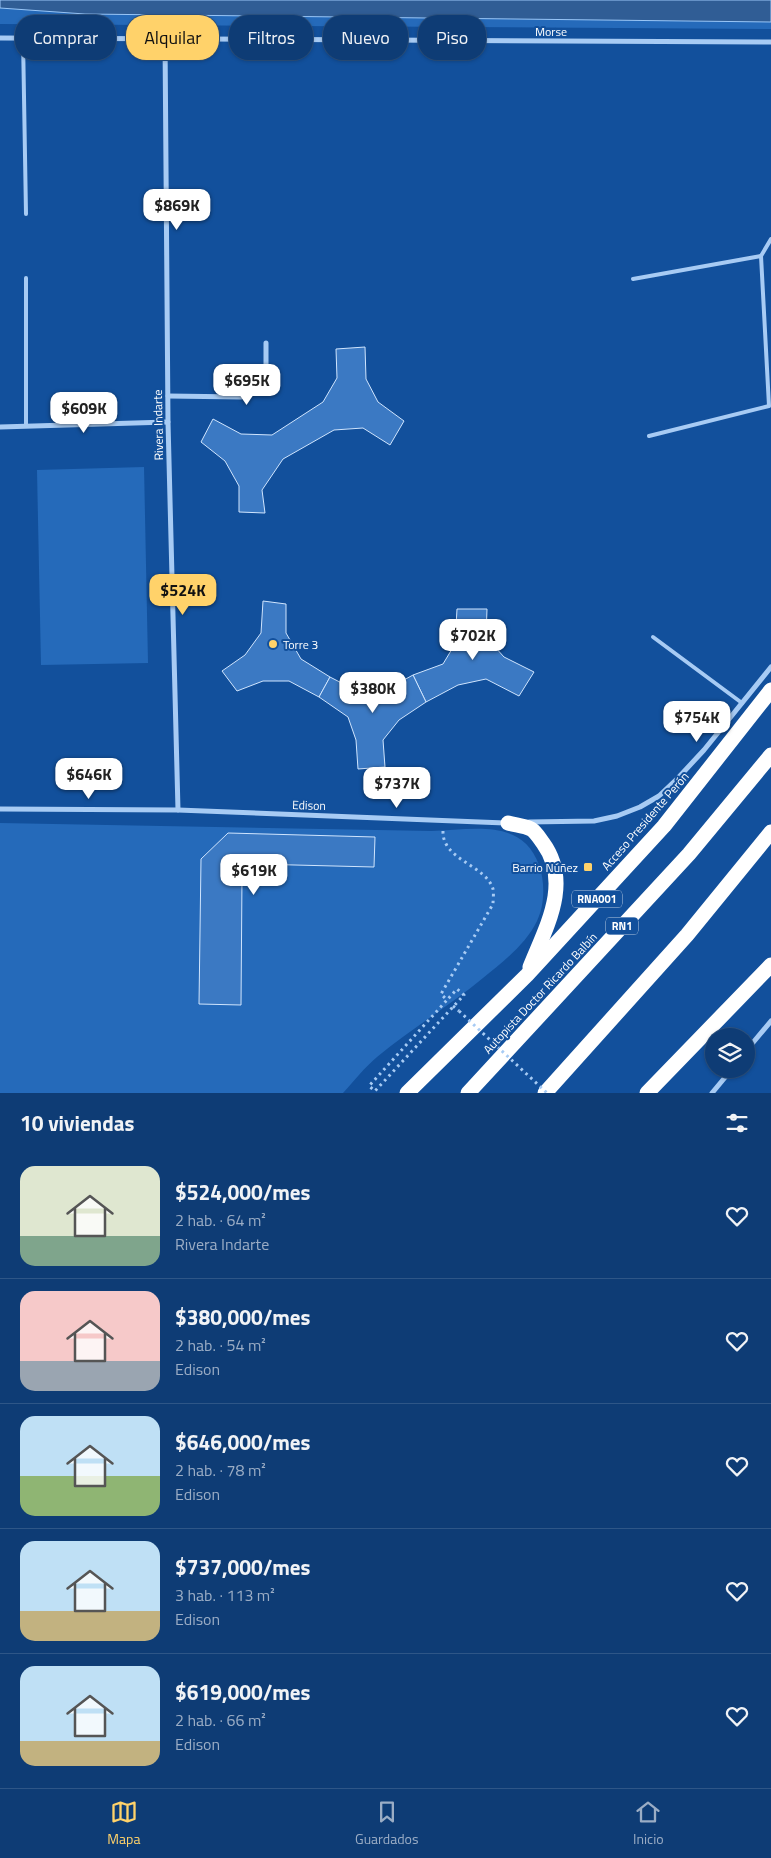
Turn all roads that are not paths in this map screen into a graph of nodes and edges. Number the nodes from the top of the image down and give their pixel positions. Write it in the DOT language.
graph roads {
  1 [pos="0,38"];
  2 [pos="15,38"];
  3 [pos="219,39"];
  4 [pos="771,42"];
  5 [pos="23,60"];
  6 [pos="165,60"];
  7 [pos="26,214"];
  8 [pos="771,239"];
  9 [pos="761,256"];
  10 [pos="26,278"];
  11 [pos="633,280"];
  12 [pos="266,343"];
  13 [pos="168,396"];
  14 [pos="168,422"];
  15 [pos="0,426"];
  16 [pos="26,426"];
  17 [pos="649,436"];
  18 [pos="654,636"];
  19 [pos="771,666"];
  20 [pos="771,690"];
  21 [pos="742,703"];
  22 [pos="771,755"];
  23 [pos="0,809"];
  24 [pos="178,810"];
  25 [pos="508,823"];
  26 [pos="771,832"];
  27 [pos="771,965"];
  28 [pos="527,975"];
  29 [pos="771,1021"];
  30 [pos="755,1040"];
  31 [pos="724,1078"];
  32 [pos="407,1093"];
  33 [pos="468,1093"];
  34 [pos="546,1093"];
  35 [pos="647,1093"];
  36 [pos="712,1093"];
  1 -- 2 [label="street, Morse"];
  3 -- 4 [label="street, Morse"];
  5 -- 7 [label="lane"];
  6 -- 13 [label="street, Rivera Indarte"];
  8 -- 9 [label="lane"];
  9 -- 11 [label="lane"];
  9 -- 17 [label="lane"];
  10 -- 16 [label="lane"];
  12 -- 13 [label="street"];
  13 -- 14 [label="street, Rivera Indarte"];
  14 -- 16 [label="street"];
  14 -- 24 [label="street, Rivera Indarte"];
  15 -- 16 [label="street"];
  18 -- 21 [label="lane"];
  19 -- 21 [label="street, Edison"];
  20 -- 28 [label="highway, Acceso Presidente Perón / RNA001"];
  21 -- 25 [label="street, Edison"];
  22 -- 33 [label="highway, Autopista Doctor Ricardo Balbín / RN1"];
  23 -- 24 [label="street, Edison"];
  24 -- 25 [label="street, Edison"];
  25 -- 28 [label="highway"];
  26 -- 34 [label="highway"];
  27 -- 35 [label="highway"];
  28 -- 32 [label="highway, Acceso Presidente Perón / RNA001"];
  29 -- 30 [label="street"];
  31 -- 36 [label="street"];
}
